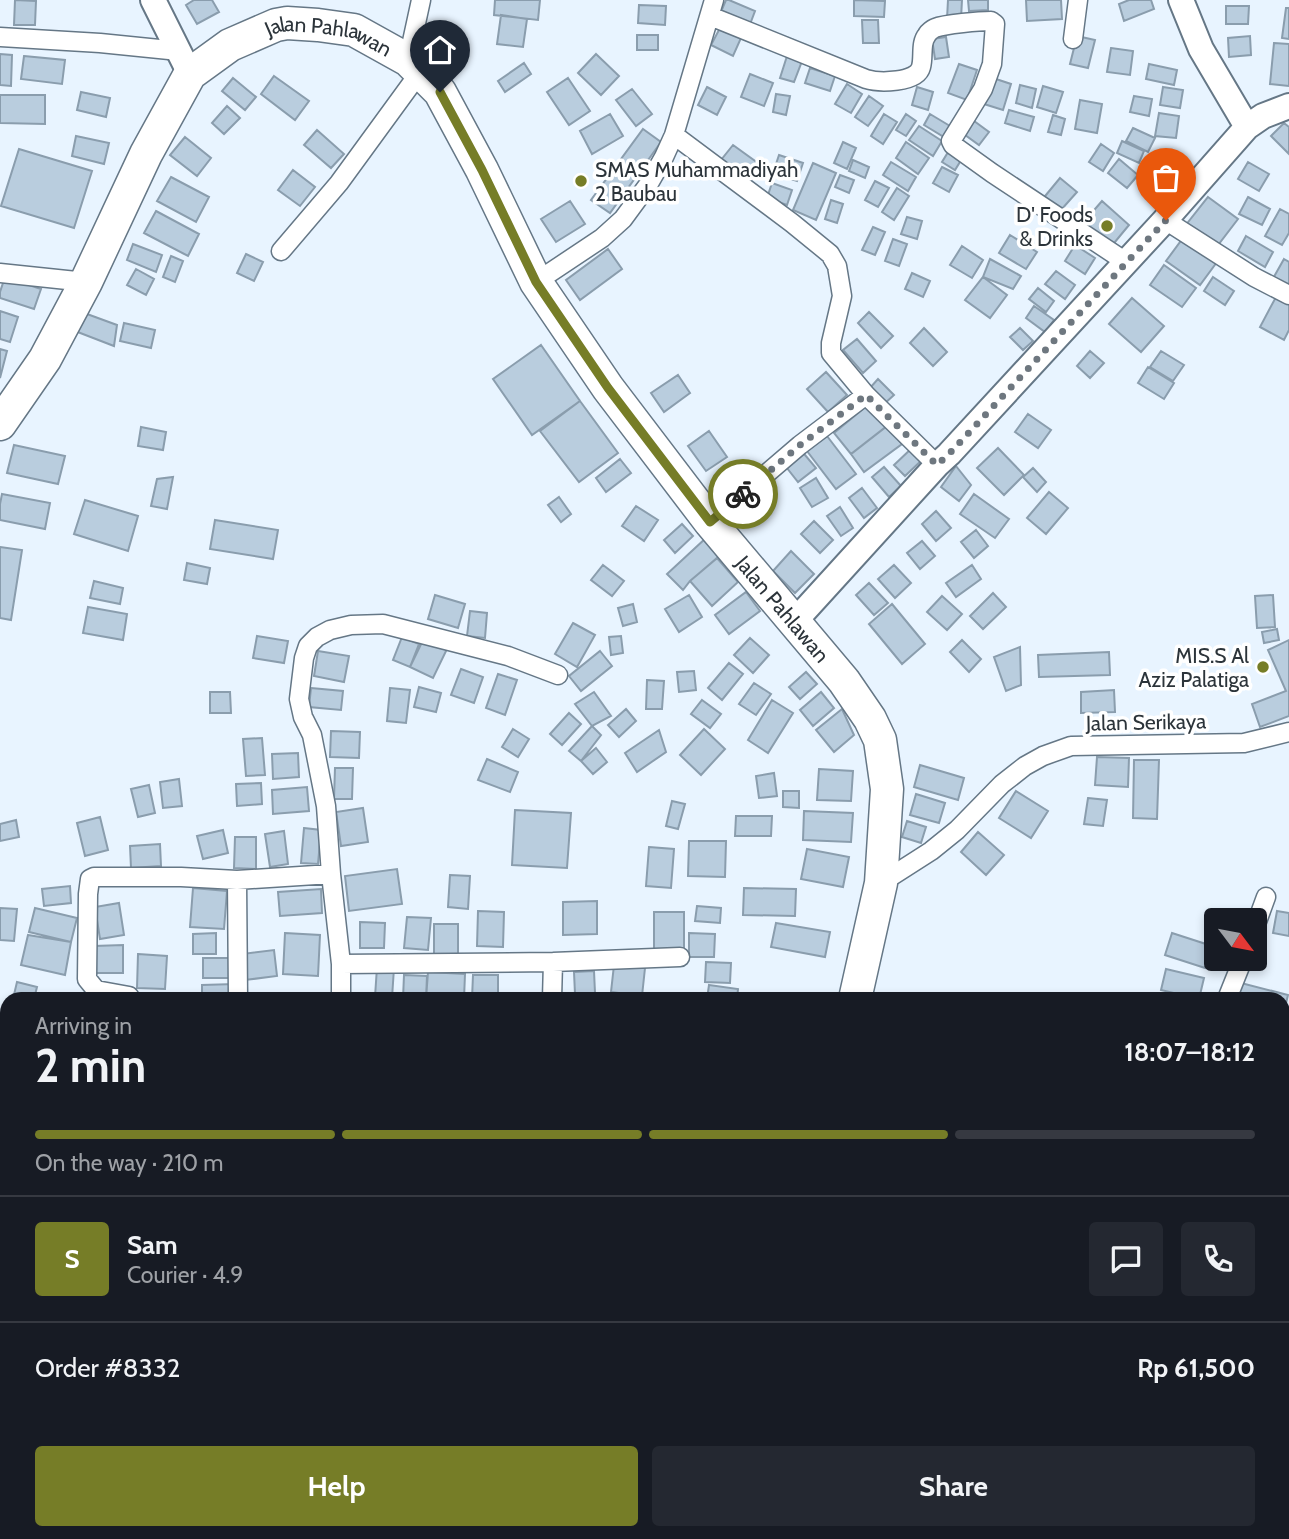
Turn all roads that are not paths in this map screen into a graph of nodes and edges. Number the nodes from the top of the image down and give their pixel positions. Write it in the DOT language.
graph roads {
  1 [pos="153,0"];
  2 [pos="421,0"];
  3 [pos="1078,0"];
  4 [pos="1181,0"];
  5 [pos="712,8"];
  6 [pos="0,37"];
  7 [pos="1073,39"];
  8 [pos="185,62"];
  9 [pos="414,66"];
  10 [pos="1289,106"];
  11 [pos="1247,127"];
  12 [pos="674,135"];
  13 [pos="1166,220"];
  14 [pos="281,251"];
  15 [pos="1126,262"];
  16 [pos="0,273"];
  17 [pos="86,282"];
  18 [pos="536,282"];
  19 [pos="1289,295"];
  20 [pos="866,395"];
  21 [pos="0,424"];
  22 [pos="937,465"];
  23 [pos="710,522"];
  24 [pos="795,621"];
  25 [pos="558,676"];
  26 [pos="1289,732"];
  27 [pos="331,874"];
  28 [pos="237,880"];
  29 [pos="881,883"];
  30 [pos="1266,897"];
  31 [pos="1262,908"];
  32 [pos="680,957"];
  33 [pos="553,962"];
  34 [pos="341,964"];
  35 [pos="1238,971"];
  36 [pos="107,992"];
  37 [pos="238,992"];
  38 [pos="341,992"];
  39 [pos="552,992"];
  40 [pos="857,992"];
  41 [pos="1230,992"];
  1 -- 8 [label="main road"];
  2 -- 9 [label="street"];
  3 -- 7 [label="street"];
  4 -- 11 [label="main road"];
  5 -- 12 [label="street"];
  5 -- 15 [label="street"];
  6 -- 8 [label="street"];
  8 -- 9 [label="highway, Jalan Pahlawan"];
  8 -- 17 [label="highway, Jalan Pahlawan"];
  9 -- 14 [label="street"];
  9 -- 18 [label="highway, Jalan Pahlawan"];
  10 -- 11 [label="main road"];
  11 -- 13 [label="main road"];
  12 -- 18 [label="street"];
  12 -- 20 [label="street"];
  13 -- 15 [label="main road"];
  13 -- 19 [label="street"];
  15 -- 22 [label="main road"];
  16 -- 17 [label="street"];
  17 -- 21 [label="highway, Jalan Pahlawan"];
  18 -- 23 [label="highway, Jalan Pahlawan"];
  20 -- 22 [label="street"];
  20 -- 23 [label="street"];
  22 -- 24 [label="main road"];
  23 -- 24 [label="highway, Jalan Pahlawan"];
  24 -- 29 [label="highway, Jalan Pahlawan"];
  25 -- 27 [label="street"];
  26 -- 29 [label="street, Jalan Serikaya"];
  27 -- 28 [label="street"];
  27 -- 34 [label="street"];
  28 -- 36 [label="street"];
  28 -- 37 [label="street"];
  29 -- 40 [label="highway, Jalan Pahlawan"];
  30 -- 31 [label="street"];
  32 -- 33 [label="street"];
  33 -- 34 [label="street"];
  33 -- 39 [label="street"];
  34 -- 38 [label="street"];
  35 -- 41 [label="street"];
}
